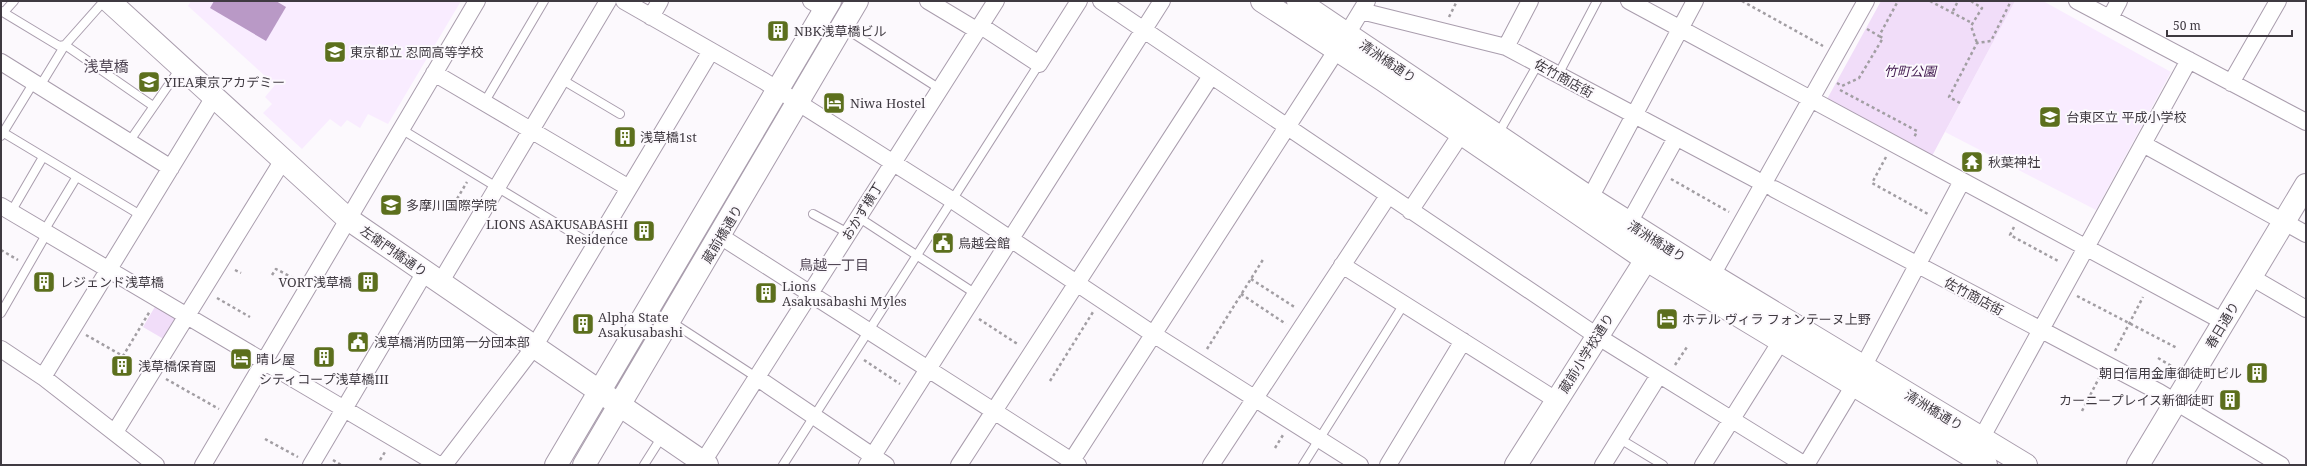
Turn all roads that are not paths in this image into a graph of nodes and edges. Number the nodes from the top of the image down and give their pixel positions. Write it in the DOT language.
graph roads {
  1 [pos="14,1"];
  2 [pos="104,1"];
  3 [pos="109,1"];
  4 [pos="476,1"];
  5 [pos="544,1"];
  6 [pos="608,1"];
  7 [pos="624,1"];
  8 [pos="660,1"];
  9 [pos="857,1"];
  10 [pos="928,1"];
  11 [pos="996,1"];
  12 [pos="1079,1"];
  13 [pos="1100,1"];
  14 [pos="1162,1"];
  15 [pos="1262,1"];
  16 [pos="1298,1"];
  17 [pos="1530,1"];
  18 [pos="1597,1"];
  19 [pos="1629,1"];
  20 [pos="1695,1"];
  21 [pos="1866,1"];
  22 [pos="2077,1"];
  23 [pos="2119,1"];
  24 [pos="2278,1"];
  25 [pos="822,4"];
  26 [pos="1364,6"];
  27 [pos="2,11"];
  28 [pos="651,16"];
  29 [pos="2110,18"];
  30 [pos="843,27"];
  31 [pos="1681,28"];
  32 [pos="979,29"];
  33 [pos="1144,30"];
  34 [pos="1342,42"];
  35 [pos="65,45"];
  36 [pos="1506,46"];
  37 [pos="711,51"];
  38 [pos="2189,60"];
  39 [pos="1,62"];
  40 [pos="1038,64"];
  41 [pos="1538,64"];
  42 [pos="181,67"];
  43 [pos="434,73"];
  44 [pos="1558,75"];
  45 [pos="1211,76"];
  46 [pos="561,79"];
  47 [pos="2231,83"];
  48 [pos="37,84"];
  49 [pos="940,89"];
  50 [pos="778,91"];
  51 [pos="214,97"];
  52 [pos="1810,98"];
  53 [pos="484,103"];
  54 [pos="798,104"];
  55 [pos="153,106"];
  56 [pos="620,114"];
  57 [pos="1634,116"];
  58 [pos="2306,122"];
  59 [pos="1286,128"];
  60 [pos="401,129"];
  61 [pos="531,130"];
  62 [pos="1461,134"];
  63 [pos="2,135"];
  64 [pos="1497,135"];
  65 [pos="1676,138"];
  66 [pos="129,142"];
  67 [pos="2143,144"];
  68 [pos="43,157"];
  69 [pos="283,160"];
  70 [pos="892,163"];
  71 [pos="171,168"];
  72 [pos="76,178"];
  73 [pos="1755,179"];
  74 [pos="1962,181"];
  75 [pos="2306,185"];
  76 [pos="497,187"];
  77 [pos="629,188"];
  78 [pos="1774,189"];
  79 [pos="1388,196"];
  80 [pos="1590,198"];
  81 [pos="952,200"];
  82 [pos="6,209"];
  83 [pos="1410,211"];
  84 [pos="813,214"];
  85 [pos="142,216"];
  86 [pos="858,217"];
  87 [pos="348,219"];
  88 [pos="1629,223"];
  89 [pos="2284,223"];
  90 [pos="47,233"];
  91 [pos="848,233"];
  92 [pos="2306,234"];
  93 [pos="720,236"];
  94 [pos="1011,238"];
  95 [pos="1658,241"];
  96 [pos="594,246"];
  97 [pos="2087,248"];
  98 [pos="917,255"];
  99 [pos="1645,259"];
  100 [pos="1342,265"];
  101 [pos="1917,265"];
  102 [pos="109,270"];
  103 [pos="1712,275"];
  104 [pos="433,277"];
  105 [pos="2251,277"];
  106 [pos="1078,283"];
  107 [pos="810,293"];
  108 [pos="976,294"];
  109 [pos="1701,294"];
  110 [pos="1404,304"];
  111 [pos="2306,309"];
  112 [pos="1,313"];
  113 [pos="186,316"];
  114 [pos="670,321"];
  115 [pos="2224,322"];
  116 [pos="868,331"];
  117 [pos="2041,332"];
  118 [pos="1153,334"];
  119 [pos="1597,336"];
  120 [pos="1781,341"];
  121 [pos="1463,342"];
  122 [pos="534,347"];
  123 [pos="5,357"];
  124 [pos="264,362"];
  125 [pos="928,369"];
  126 [pos="1858,376"];
  127 [pos="43,377"];
  128 [pos="756,377"];
  129 [pos="1663,378"];
  130 [pos="601,393"];
  131 [pos="1254,398"];
  132 [pos="1556,400"];
  133 [pos="2175,403"];
  134 [pos="620,406"];
  135 [pos="344,409"];
  136 [pos="994,411"];
  137 [pos="814,416"];
  138 [pos="1730,420"];
  139 [pos="115,432"];
  140 [pos="663,435"];
  141 [pos="1319,439"];
  142 [pos="1620,439"];
  143 [pos="1976,456"];
  144 [pos="875,462"];
  145 [pos="308,463"];
  146 [pos="704,464"];
  147 [pos="1072,464"];
  148 [pos="156,465"];
  149 [pos="203,465"];
  150 [pos="439,465"];
  151 [pos="444,465"];
  152 [pos="556,465"];
  153 [pos="584,465"];
  154 [pos="644,465"];
  155 [pos="783,465"];
  156 [pos="959,465"];
  157 [pos="1211,465"];
  158 [pos="1303,465"];
  159 [pos="1360,465"];
  160 [pos="1388,465"];
  161 [pos="1516,465"];
  162 [pos="1603,465"];
  163 [pos="1663,465"];
  164 [pos="1702,465"];
  165 [pos="1805,465"];
  166 [pos="2026,465"];
  167 [pos="2138,465"];
  168 [pos="2281,465"];
  1 -- 27 [label="lane"];
  2 -- 35 [label="lane"];
  3 -- 42 [label="street, 左衛門橋通り"];
  4 -- 43 [label="street"];
  5 -- 53 [label="lane"];
  6 -- 46 [label="street"];
  7 -- 28 [label="street"];
  8 -- 28 [label="street"];
  9 -- 30 [label="street, 蔵前橋通り"];
  10 -- 32 [label="street"];
  11 -- 32 [label="street, おかず横丁"];
  12 -- 40 [label="street"];
  13 -- 33 [label="street"];
  14 -- 33 [label="street"];
  15 -- 34 [label="street, 清洲橋通り"];
  16 -- 34 [label="street, 清洲橋通り"];
  17 -- 36 [label="street"];
  18 -- 44 [label="lane"];
  19 -- 31 [label="street"];
  20 -- 31 [label="street"];
  21 -- 52 [label="street"];
  22 -- 29 [label="street"];
  23 -- 29 [label="street"];
  24 -- 47 [label="street"];
  25 -- 50 [label="street, 蔵前橋通り"];
  26 -- 34 [label="street"];
  26 -- 36 [label="street, 佐竹商店街"];
  27 -- 35 [label="lane"];
  28 -- 37 [label="street"];
  29 -- 38 [label="street"];
  30 -- 49 [label="lane"];
  30 -- 54 [label="street, 蔵前橋通り"];
  31 -- 52 [label="street"];
  31 -- 57 [label="street"];
  32 -- 40 [label="street"];
  32 -- 49 [label="street, おかず横丁"];
  33 -- 45 [label="street"];
  33 -- 94 [label="street"];
  34 -- 59 [label="street"];
  34 -- 62 [label="street, 清洲橋通り"];
  34 -- 64 [label="street, 清洲橋通り"];
  35 -- 48 [label="lane"];
  35 -- 55 [label="lane"];
  36 -- 41 [label="street, 佐竹商店街"];
  37 -- 50 [label="street"];
  37 -- 77 [label="street"];
  38 -- 47 [label="street"];
  38 -- 67 [label="street"];
  39 -- 48 [label="street"];
  40 -- 81 [label="lane"];
  41 -- 44 [label="street, 佐竹商店街"];
  41 -- 64 [label="lane"];
  42 -- 51 [label="street, 左衛門橋通り"];
  42 -- 55 [label="lane"];
  43 -- 53 [label="street"];
  43 -- 60 [label="street"];
  44 -- 57 [label="street, 佐竹商店街"];
  45 -- 59 [label="street"];
  45 -- 106 [label="street"];
  46 -- 56 [label="lane"];
  46 -- 61 [label="street"];
  47 -- 58 [label="street"];
  48 -- 63 [label="lane"];
  48 -- 66 [label="street"];
  49 -- 70 [label="street, おかず横丁"];
  50 -- 54 [label="street"];
  50 -- 130 [label="street, 蔵前橋通り"];
  51 -- 69 [label="street, 左衛門橋通り"];
  51 -- 71 [label="street"];
  52 -- 74 [label="street"];
  52 -- 103 [label="street"];
  53 -- 61 [label="street"];
  54 -- 70 [label="street"];
  54 -- 93 [label="street, 蔵前橋通り"];
  55 -- 66 [label="lane"];
  57 -- 65 [label="street, 佐竹商店街"];
  57 -- 80 [label="street"];
  59 -- 79 [label="street"];
  59 -- 118 [label="street"];
  60 -- 76 [label="lane"];
  60 -- 87 [label="street"];
  61 -- 76 [label="street"];
  61 -- 77 [label="street"];
  62 -- 83 [label="street"];
  62 -- 99 [label="street, 清洲橋通り"];
  63 -- 68 [label="lane"];
  64 -- 80 [label="street, 清洲橋通り"];
  65 -- 73 [label="street, 佐竹商店街"];
  65 -- 88 [label="street"];
  66 -- 71 [label="street"];
  67 -- 89 [label="street"];
  67 -- 97 [label="street"];
  68 -- 72 [label="lane"];
  68 -- 82 [label="lane"];
  69 -- 87 [label="street, 左衛門橋通り"];
  69 -- 113 [label="street"];
  70 -- 81 [label="street"];
  70 -- 86 [label="street, おかず横丁"];
  71 -- 85 [label="street"];
  72 -- 85 [label="lane"];
  72 -- 90 [label="lane"];
  74 -- 97 [label="street"];
  74 -- 101 [label="street"];
  75 -- 89 [label="street, 春日通り"];
  76 -- 96 [label="lane"];
  76 -- 104 [label="street"];
  77 -- 96 [label="street"];
  78 -- 101 [label="street, 佐竹商店街"];
  79 -- 83 [label="street"];
  79 -- 100 [label="street"];
  80 -- 88 [label="street, 清洲橋通り"];
  81 -- 94 [label="street"];
  81 -- 98 [label="lane"];
  82 -- 90 [label="street"];
  83 -- 119 [label="street"];
  84 -- 91 [label="lane"];
  85 -- 102 [label="street"];
  86 -- 91 [label="street, おかず横丁"];
  86 -- 98 [label="lane"];
  87 -- 104 [label="street, 左衛門橋通り"];
  87 -- 124 [label="street"];
  88 -- 95 [label="street, 清洲橋通り"];
  89 -- 92 [label="street"];
  89 -- 105 [label="street, 春日通り"];
  90 -- 102 [label="street"];
  90 -- 112 [label="lane"];
  91 -- 107 [label="street, おかず横丁"];
  93 -- 107 [label="street"];
  93 -- 114 [label="street, 蔵前橋通り"];
  94 -- 106 [label="street"];
  94 -- 108 [label="street"];
  95 -- 99 [label="street, 蔵前小学校通り"];
  95 -- 103 [label="street, 清洲橋通り"];
  96 -- 122 [label="street"];
  97 -- 115 [label="street"];
  97 -- 117 [label="street"];
  98 -- 108 [label="lane"];
  98 -- 116 [label="lane"];
  99 -- 109 [label="street, 清洲橋通り"];
  99 -- 119 [label="street, 蔵前小学校通り"];
  100 -- 110 [label="street"];
  100 -- 131 [label="street"];
  101 -- 117 [label="street, 佐竹商店街"];
  101 -- 126 [label="street"];
  102 -- 113 [label="street"];
  102 -- 127 [label="street"];
  103 -- 109 [label="street"];
  103 -- 126 [label="street, 清洲橋通り"];
  104 -- 122 [label="street, 左衛門橋通り"];
  104 -- 135 [label="street"];
  105 -- 111 [label="street"];
  105 -- 115 [label="street, 春日通り"];
  106 -- 118 [label="street"];
  106 -- 136 [label="street"];
  107 -- 116 [label="street"];
  107 -- 128 [label="street, おかず横丁"];
  108 -- 125 [label="street"];
  109 -- 120 [label="street, 清洲橋通り"];
  110 -- 121 [label="street"];
  110 -- 141 [label="lane"];
  113 -- 124 [label="street"];
  113 -- 139 [label="street"];
  114 -- 128 [label="lane"];
  114 -- 134 [label="street, 蔵前橋通り"];
  115 -- 133 [label="street, 春日通り"];
  116 -- 125 [label="street"];
  116 -- 137 [label="lane"];
  117 -- 133 [label="street, 佐竹商店街"];
  117 -- 143 [label="street"];
  118 -- 131 [label="street"];
  118 -- 147 [label="street"];
  119 -- 129 [label="street"];
  119 -- 132 [label="street, 蔵前小学校通り"];
  120 -- 126 [label="street, 清洲橋通り"];
  120 -- 138 [label="street"];
  121 -- 132 [label="street"];
  121 -- 160 [label="street"];
  122 -- 130 [label="street, 左衛門橋通り"];
  122 -- 151 [label="street"];
  123 -- 127 [label="street"];
  124 -- 135 [label="street"];
  124 -- 149 [label="street"];
  125 -- 136 [label="street"];
  125 -- 144 [label="street"];
  126 -- 143 [label="street, 清洲橋通り"];
  126 -- 165 [label="street"];
  127 -- 139 [label="street"];
  128 -- 137 [label="street"];
  128 -- 146 [label="street, おかず横丁"];
  129 -- 138 [label="street"];
  129 -- 142 [label="street"];
  130 -- 134 [label="street, 左衛門橋通り"];
  130 -- 152 [label="street, 蔵前橋通り"];
  131 -- 141 [label="street"];
  131 -- 157 [label="street"];
  132 -- 161 [label="street, 蔵前小学校通り"];
  133 -- 167 [label="street, 春日通り"];
  133 -- 168 [label="street, 佐竹商店街"];
  134 -- 140 [label="street, 左衛門橋通り"];
  134 -- 153 [label="street, 蔵前橋通り"];
  135 -- 145 [label="street"];
  135 -- 150 [label="street"];
  136 -- 147 [label="street"];
  136 -- 156 [label="street"];
  137 -- 144 [label="street"];
  137 -- 155 [label="lane"];
  138 -- 164 [label="street"];
  138 -- 165 [label="street"];
  139 -- 148 [label="street"];
  140 -- 146 [label="street, 左衛門橋通り"];
  140 -- 154 [label="lane"];
  141 -- 158 [label="lane"];
  141 -- 159 [label="street"];
  142 -- 162 [label="street"];
  142 -- 163 [label="lane"];
  143 -- 166 [label="street, 清洲橋通り"];
}
